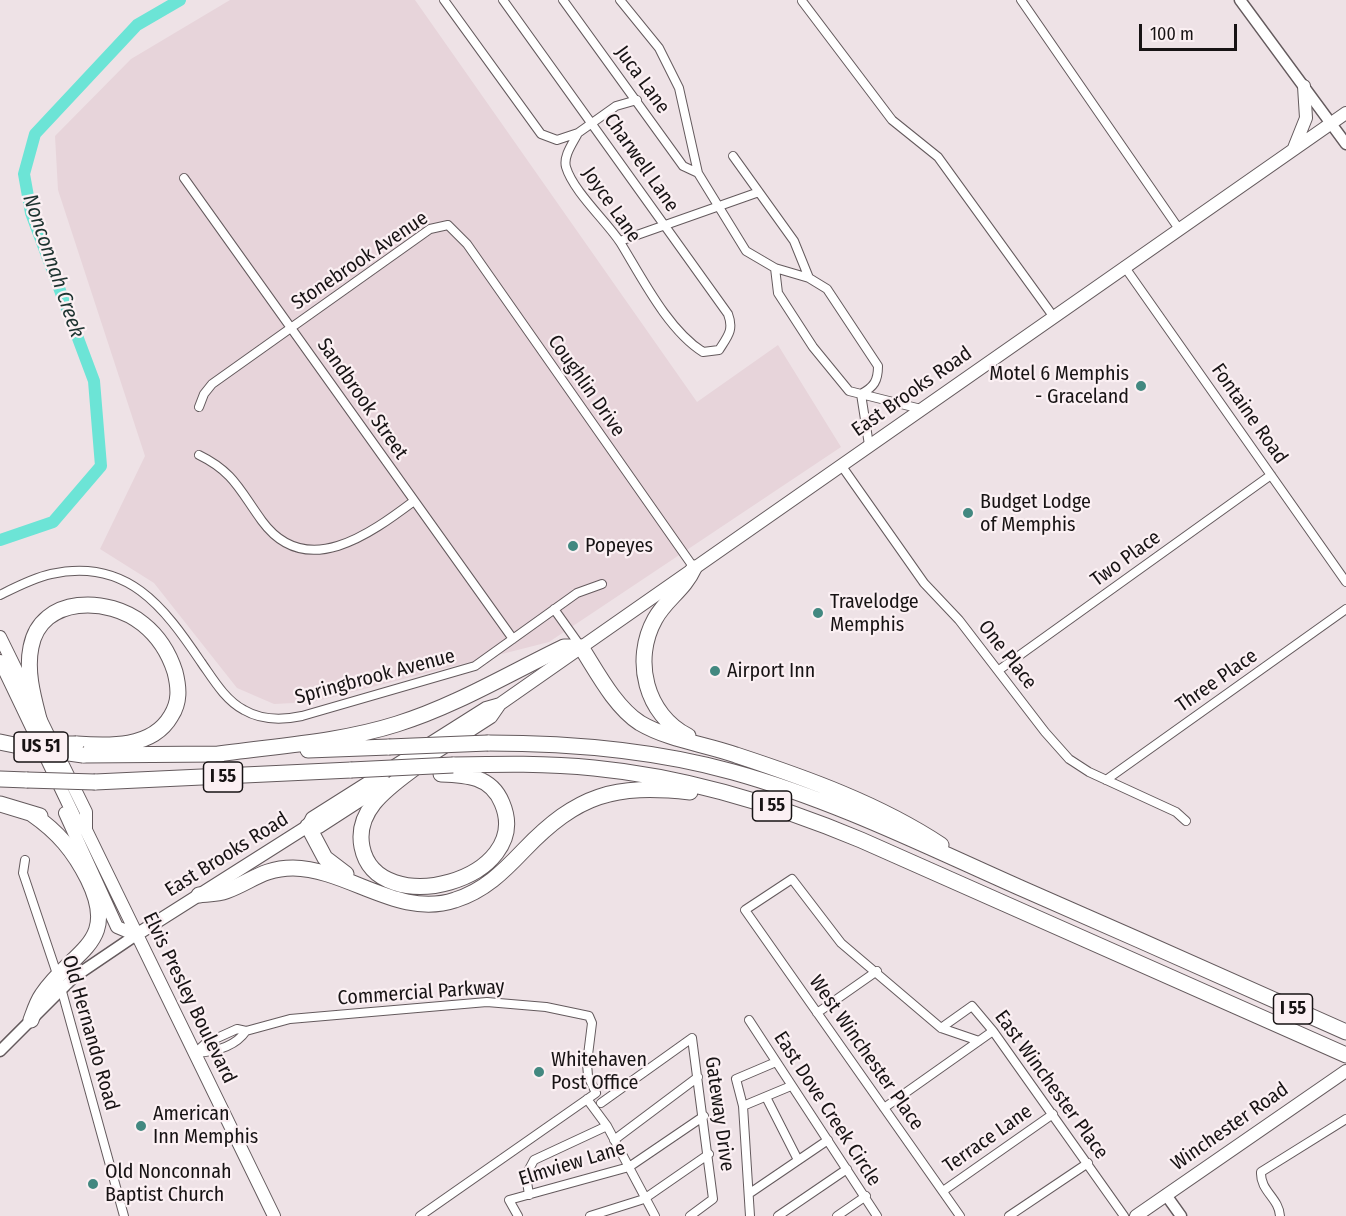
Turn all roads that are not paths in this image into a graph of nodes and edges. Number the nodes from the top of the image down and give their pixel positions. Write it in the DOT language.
graph roads {
  1 [pos="444,0"];
  2 [pos="502,0"];
  3 [pos="564,0"];
  4 [pos="620,0"];
  5 [pos="1021,0"];
  6 [pos="1240,0"];
  7 [pos="802,1"];
  8 [pos="1304,86"];
  9 [pos="637,100"];
  10 [pos="1346,112"];
  11 [pos="592,122"];
  12 [pos="1331,122"];
  13 [pos="578,133"];
  14 [pos="1346,144"];
  15 [pos="1294,148"];
  16 [pos="733,156"];
  17 [pos="698,172"];
  18 [pos="184,178"];
  19 [pos="759,192"];
  20 [pos="719,208"];
  21 [pos="448,225"];
  22 [pos="665,226"];
  23 [pos="1179,229"];
  24 [pos="620,241"];
  25 [pos="1125,266"];
  26 [pos="775,268"];
  27 [pos="809,278"];
  28 [pos="1053,316"];
  29 [pos="291,327"];
  30 [pos="719,350"];
  31 [pos="861,394"];
  32 [pos="199,406"];
  33 [pos="921,409"];
  34 [pos="869,446"];
  35 [pos="199,455"];
  36 [pos="841,465"];
  37 [pos="1271,475"];
  38 [pos="414,501"];
  39 [pos="694,568"];
  40 [pos="1346,582"];
  41 [pos="602,584"];
  42 [pos="0,595"];
  43 [pos="554,609"];
  44 [pos="1346,609"];
  45 [pos="0,637"];
  46 [pos="513,639"];
  47 [pos="581,647"];
  48 [pos="0,661"];
  49 [pos="999,670"];
  50 [pos="500,704"];
  51 [pos="39,719"];
  52 [pos="9,744"];
  53 [pos="710,746"];
  54 [pos="80,749"];
  55 [pos="211,755"];
  56 [pos="425,760"];
  57 [pos="50,766"];
  58 [pos="447,769"];
  59 [pos="0,778"];
  60 [pos="1106,780"];
  61 [pos="745,797"];
  62 [pos="0,804"];
  63 [pos="32,814"];
  64 [pos="1186,821"];
  65 [pos="308,826"];
  66 [pos="86,830"];
  67 [pos="84,854"];
  68 [pos="25,860"];
  69 [pos="973,867"];
  70 [pos="372,889"];
  71 [pos="199,896"];
  72 [pos="745,910"];
  73 [pos="136,935"];
  74 [pos="877,971"];
  75 [pos="59,983"];
  76 [pos="817,1013"];
  77 [pos="30,1020"];
  78 [pos="749,1020"];
  79 [pos="941,1028"];
  80 [pos="993,1031"];
  81 [pos="1346,1032"];
  82 [pos="979,1041"];
  83 [pos="0,1051"];
  84 [pos="195,1053"];
  85 [pos="1346,1055"];
  86 [pos="776,1062"];
  87 [pos="1341,1074"];
  88 [pos="698,1077"];
  89 [pos="791,1086"];
  90 [pos="766,1097"];
  91 [pos="587,1099"];
  92 [pos="601,1104"];
  93 [pos="743,1106"];
  94 [pos="884,1108"];
  95 [pos="1053,1114"];
  96 [pos="704,1116"];
  97 [pos="1346,1119"];
  98 [pos="607,1126"];
  99 [pos="615,1140"];
  100 [pos="828,1140"];
  101 [pos="709,1154"];
  102 [pos="798,1160"];
  103 [pos="1088,1163"];
  104 [pos="629,1167"];
  105 [pos="847,1169"];
  106 [pos="943,1191"];
  107 [pos="750,1193"];
  108 [pos="529,1195"];
  109 [pos="1166,1195"];
  110 [pos="866,1196"];
  111 [pos="644,1199"];
  112 [pos="124,1216"];
  113 [pos="274,1216"];
  114 [pos="420,1216"];
  115 [pos="518,1216"];
  116 [pos="590,1216"];
  117 [pos="655,1216"];
  118 [pos="690,1216"];
  119 [pos="750,1216"];
  120 [pos="778,1216"];
  121 [pos="837,1216"];
  122 [pos="877,1216"];
  123 [pos="960,1216"];
  124 [pos="1009,1216"];
  125 [pos="1124,1216"];
  126 [pos="1136,1216"];
  127 [pos="1181,1216"];
  128 [pos="1280,1216"];
  1 -- 13 [label="street"];
  2 -- 11 [label="street, Charwell Lane"];
  3 -- 9 [label="street, Juca Lane"];
  4 -- 17 [label="street"];
  5 -- 23 [label="street"];
  6 -- 8 [label="main road"];
  7 -- 28 [label="street"];
  8 -- 12 [label="main road"];
  8 -- 15 [label="main road"];
  9 -- 11 [label="street"];
  9 -- 17 [label="street, Juca Lane"];
  10 -- 12 [label="main road, East Brooks Road"];
  11 -- 13 [label="street"];
  11 -- 22 [label="street, Charwell Lane"];
  12 -- 14 [label="main road"];
  12 -- 15 [label="main road, East Brooks Road"];
  13 -- 24 [label="street, Joyce Lane"];
  15 -- 23 [label="main road, East Brooks Road"];
  16 -- 19 [label="street"];
  17 -- 20 [label="street"];
  18 -- 29 [label="street, Sandbrook Street"];
  19 -- 20 [label="street"];
  19 -- 27 [label="street"];
  20 -- 22 [label="street"];
  20 -- 26 [label="street"];
  21 -- 29 [label="street, Stonebrook Avenue"];
  21 -- 39 [label="street, Coughlin Drive"];
  22 -- 24 [label="street"];
  22 -- 30 [label="street, Charwell Lane"];
  23 -- 25 [label="main road, East Brooks Road"];
  24 -- 30 [label="street, Joyce Lane"];
  25 -- 28 [label="main road, East Brooks Road"];
  25 -- 37 [label="street, Fontaine Road"];
  26 -- 27 [label="street"];
  26 -- 31 [label="street"];
  27 -- 31 [label="street"];
  28 -- 33 [label="main road, East Brooks Road"];
  29 -- 32 [label="street, Stonebrook Avenue"];
  29 -- 38 [label="street, Sandbrook Street"];
  31 -- 33 [label="street"];
  31 -- 34 [label="street"];
  33 -- 34 [label="main road, East Brooks Road"];
  34 -- 36 [label="main road, East Brooks Road"];
  35 -- 38 [label="street"];
  36 -- 39 [label="main road, East Brooks Road"];
  36 -- 49 [label="street, One Place"];
  37 -- 40 [label="street, Fontaine Road"];
  37 -- 49 [label="street, Two Place"];
  38 -- 46 [label="street, Sandbrook Street"];
  39 -- 47 [label="main road, East Brooks Road"];
  39 -- 53 [label="highway"];
  41 -- 43 [label="street, Springbrook Avenue"];
  42 -- 46 [label="street, Springbrook Avenue"];
  43 -- 46 [label="street, Springbrook Avenue"];
  43 -- 47 [label="street"];
  44 -- 60 [label="street, Three Place"];
  45 -- 51 [label="main road, Elvis Presley Boulevard / US 51"];
  47 -- 50 [label="main road, East Brooks Road"];
  47 -- 53 [label="highway"];
  47 -- 55 [label="highway"];
  48 -- 57 [label="main road, Elvis Presley Boulevard / US 51"];
  49 -- 60 [label="street, One Place"];
  50 -- 56 [label="main road, East Brooks Road"];
  50 -- 65 [label="main road, East Brooks Road"];
  51 -- 54 [label="highway"];
  51 -- 66 [label="main road, Elvis Presley Boulevard / US 51"];
  52 -- 54 [label="highway, I 55, bridge"];
  53 -- 69 [label="highway"];
  54 -- 55 [label="highway, I 55"];
  55 -- 69 [label="highway, I 55, bridge"];
  56 -- 58 [label="highway"];
  56 -- 65 [label="main road, East Brooks Road"];
  57 -- 66 [label="main road, Elvis Presley Boulevard / US 51"];
  57 -- 67 [label="main road"];
  58 -- 59 [label="highway, I 55, bridge"];
  58 -- 61 [label="highway, I 55"];
  60 -- 64 [label="street, One Place"];
  61 -- 70 [label="highway"];
  61 -- 85 [label="highway, I 55"];
  62 -- 63 [label="highway"];
  63 -- 67 [label="highway"];
  63 -- 75 [label="highway"];
  65 -- 70 [label="highway"];
  65 -- 71 [label="main road, East Brooks Road"];
  66 -- 73 [label="main road, Elvis Presley Boulevard / US 51"];
  67 -- 73 [label="main road"];
  68 -- 75 [label="street, Old Hernando Road"];
  69 -- 81 [label="highway, I 55"];
  70 -- 71 [label="highway"];
  71 -- 73 [label="main road, East Brooks Road"];
  72 -- 74 [label="street, East Winchester Place"];
  72 -- 76 [label="street, West Winchester Place"];
  73 -- 75 [label="main road, East Brooks Road"];
  73 -- 84 [label="main road, Elvis Presley Boulevard / US 51"];
  74 -- 76 [label="street"];
  74 -- 79 [label="street, East Winchester Place"];
  75 -- 77 [label="highway"];
  75 -- 112 [label="street, Old Hernando Road"];
  76 -- 94 [label="street, West Winchester Place"];
  77 -- 83 [label="main road"];
  78 -- 86 [label="street, East Dove Creek Circle"];
  79 -- 80 [label="street, East Winchester Place"];
  79 -- 82 [label="street, East Winchester Place"];
  80 -- 82 [label="street"];
  80 -- 95 [label="street, East Winchester Place"];
  82 -- 94 [label="street"];
  84 -- 91 [label="street, Commercial Parkway"];
  84 -- 113 [label="main road, Elvis Presley Boulevard / US 51"];
  86 -- 89 [label="street, East Dove Creek Circle"];
  86 -- 93 [label="street"];
  87 -- 109 [label="main road, Winchester Road"];
  88 -- 92 [label="street, Gateway Drive"];
  88 -- 96 [label="street, Gateway Drive"];
  88 -- 99 [label="street"];
  89 -- 90 [label="street"];
  89 -- 100 [label="street, East Dove Creek Circle"];
  90 -- 93 [label="street"];
  90 -- 102 [label="street"];
  91 -- 98 [label="street"];
  91 -- 114 [label="street"];
  93 -- 107 [label="street"];
  94 -- 106 [label="street, West Winchester Place"];
  95 -- 103 [label="street, East Winchester Place"];
  95 -- 106 [label="street, Terrace Lane"];
  96 -- 101 [label="street, Gateway Drive"];
  96 -- 104 [label="street, Elmview Lane"];
  97 -- 128 [label="street"];
  98 -- 99 [label="street"];
  98 -- 108 [label="street"];
  99 -- 104 [label="street"];
  100 -- 102 [label="street"];
  100 -- 105 [label="street, East Dove Creek Circle"];
  101 -- 111 [label="street"];
  101 -- 118 [label="street, Gateway Drive"];
  102 -- 107 [label="street"];
  103 -- 124 [label="street"];
  103 -- 125 [label="street, East Winchester Place"];
  104 -- 108 [label="street, Elmview Lane"];
  104 -- 111 [label="street"];
  105 -- 110 [label="street, East Dove Creek Circle"];
  105 -- 120 [label="street"];
  106 -- 123 [label="street, West Winchester Place"];
  107 -- 119 [label="street"];
  108 -- 115 [label="street, Elmview Lane"];
  109 -- 126 [label="main road, Winchester Road"];
  109 -- 127 [label="main road"];
  110 -- 121 [label="street"];
  110 -- 122 [label="street, East Dove Creek Circle"];
  111 -- 116 [label="street"];
  111 -- 117 [label="street"];
}
